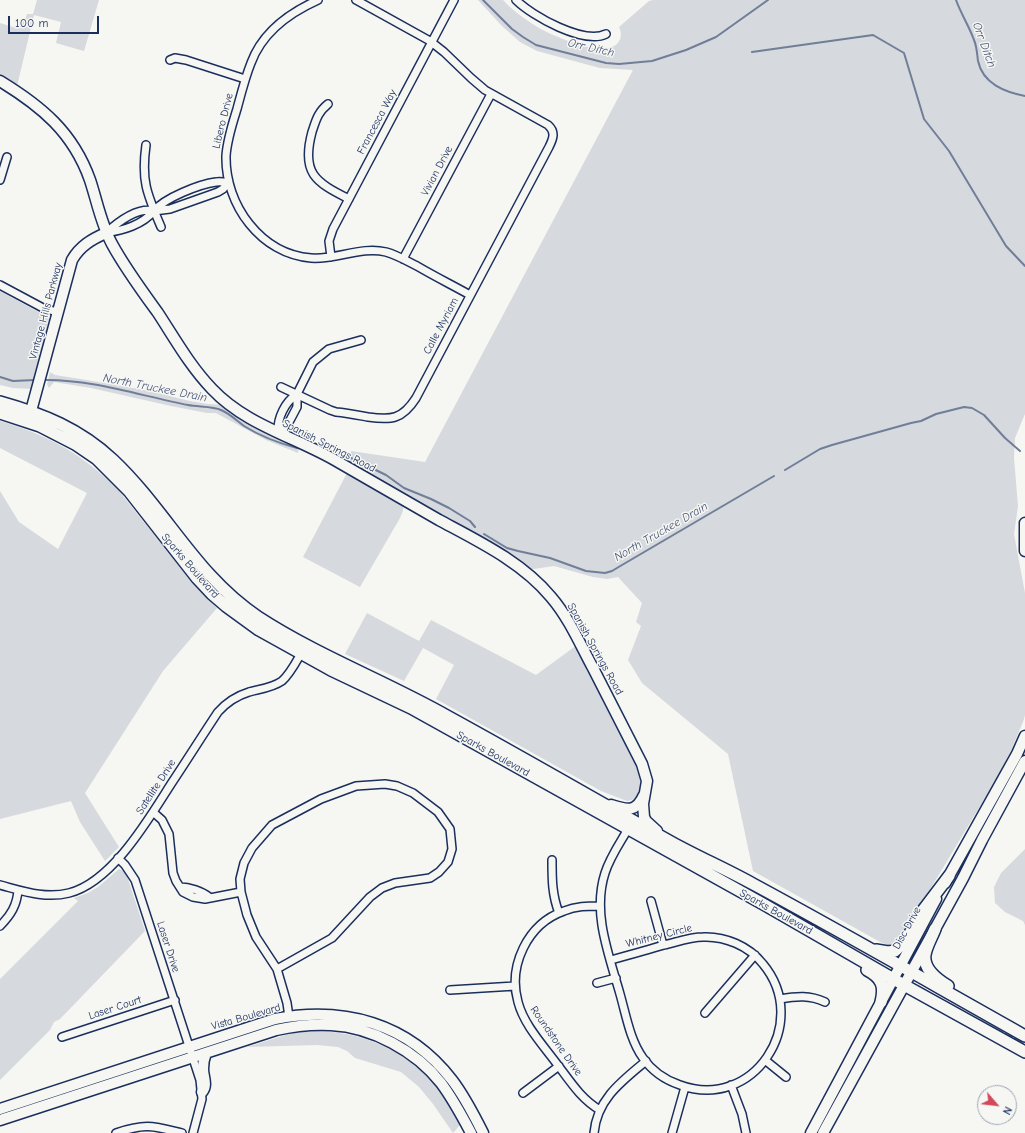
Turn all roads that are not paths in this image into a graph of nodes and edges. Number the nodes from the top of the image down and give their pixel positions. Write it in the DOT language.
graph roads {
  1 [pos="318,0"];
  2 [pos="356,0"];
  3 [pos="454,0"];
  4 [pos="516,0"];
  5 [pos="606,34"];
  6 [pos="432,42"];
  7 [pos="170,60"];
  8 [pos="246,79"];
  9 [pos="0,81"];
  10 [pos="491,94"];
  11 [pos="328,104"];
  12 [pos="146,145"];
  13 [pos="7,157"];
  14 [pos="0,180"];
  15 [pos="228,183"];
  16 [pos="349,199"];
  17 [pos="154,211"];
  18 [pos="161,227"];
  19 [pos="106,233"];
  20 [pos="331,257"];
  21 [pos="403,259"];
  22 [pos="0,284"];
  23 [pos="470,295"];
  24 [pos="57,312"];
  25 [pos="361,340"];
  26 [pos="281,387"];
  27 [pos="297,394"];
  28 [pos="0,402"];
  29 [pos="0,409"];
  30 [pos="31,411"];
  31 [pos="0,413"];
  32 [pos="278,433"];
  33 [pos="60,436"];
  34 [pos="1025,523"];
  35 [pos="1025,551"];
  36 [pos="304,649"];
  37 [pos="1025,736"];
  38 [pos="1025,761"];
  39 [pos="544,770"];
  40 [pos="645,792"];
  41 [pos="600,801"];
  42 [pos="153,812"];
  43 [pos="628,829"];
  44 [pos="668,840"];
  45 [pos="118,858"];
  46 [pos="552,860"];
  47 [pos="727,870"];
  48 [pos="949,876"];
  49 [pos="0,885"];
  50 [pos="18,890"];
  51 [pos="241,892"];
  52 [pos="651,901"];
  53 [pos="600,906"];
  54 [pos="559,913"];
  55 [pos="0,926"];
  56 [pos="935,929"];
  57 [pos="817,935"];
  58 [pos="663,946"];
  59 [pos="866,947"];
  60 [pos="755,955"];
  61 [pos="611,960"];
  62 [pos="900,966"];
  63 [pos="277,969"];
  64 [pos="912,973"];
  65 [pos="616,978"];
  66 [pos="893,979"];
  67 [pos="597,983"];
  68 [pos="904,985"];
  69 [pos="515,986"];
  70 [pos="450,990"];
  71 [pos="780,999"];
  72 [pos="174,1000"];
  73 [pos="825,1002"];
  74 [pos="881,1002"];
  75 [pos="705,1013"];
  76 [pos="289,1017"];
  77 [pos="999,1022"];
  78 [pos="1025,1036"];
  79 [pos="62,1037"];
  80 [pos="190,1046"];
  81 [pos="1025,1052"];
  82 [pos="206,1053"];
  83 [pos="193,1057"];
  84 [pos="765,1060"];
  85 [pos="646,1062"];
  86 [pos="559,1066"];
  87 [pos="786,1076"];
  88 [pos="731,1085"];
  89 [pos="685,1087"];
  90 [pos="202,1092"];
  91 [pos="523,1093"];
  92 [pos="0,1109"];
  93 [pos="600,1110"];
  94 [pos="0,1120"];
  95 [pos="118,1133"];
  96 [pos="182,1133"];
  97 [pos="193,1133"];
  98 [pos="472,1133"];
  99 [pos="483,1133"];
  100 [pos="594,1133"];
  101 [pos="672,1133"];
  102 [pos="746,1133"];
  103 [pos="811,1133"];
  104 [pos="823,1133"];
  1 -- 8 [label="street, Libero Drive"];
  2 -- 6 [label="street"];
  3 -- 6 [label="street, Francesca Way"];
  4 -- 5 [label="street"];
  6 -- 10 [label="street"];
  6 -- 16 [label="street, Francesca Way"];
  7 -- 8 [label="street"];
  8 -- 15 [label="street, Libero Drive"];
  9 -- 19 [label="main road, Spanish Springs Road"];
  10 -- 21 [label="street, Vivian Drive"];
  10 -- 23 [label="street, Calle Myriam"];
  11 -- 16 [label="street"];
  12 -- 17 [label="street"];
  13 -- 14 [label="street"];
  15 -- 17 [label="street, Vintage Hills Parkway"];
  15 -- 17 [label="street"];
  15 -- 20 [label="street, Libero Drive"];
  16 -- 20 [label="street, Francesca Way"];
  17 -- 18 [label="street"];
  17 -- 19 [label="street, Vintage Hills Parkway"];
  19 -- 24 [label="main road, Vintage Hills Parkway"];
  19 -- 32 [label="main road, Spanish Springs Road"];
  20 -- 21 [label="street, Libero Drive"];
  21 -- 23 [label="street, Libero Drive"];
  22 -- 24 [label="street"];
  23 -- 27 [label="street, Calle Myriam"];
  24 -- 30 [label="main road, Vintage Hills Parkway"];
  25 -- 27 [label="street"];
  26 -- 27 [label="street, Calle Myriam"];
  27 -- 32 [label="street"];
  27 -- 32 [label="street"];
  28 -- 30 [label="main road, Sparks Boulevard"];
  29 -- 30 [label="main road"];
  30 -- 33 [label="main road"];
  30 -- 36 [label="main road, Sparks Boulevard"];
  31 -- 33 [label="main road, Sparks Boulevard"];
  32 -- 40 [label="main road, Spanish Springs Road"];
  33 -- 36 [label="main road, Sparks Boulevard"];
  34 -- 35 [label="main road"];
  36 -- 39 [label="main road, Sparks Boulevard"];
  36 -- 42 [label="street, Satellite Drive"];
  36 -- 43 [label="main road, Sparks Boulevard"];
  37 -- 48 [label="main road, Disc Drive"];
  38 -- 56 [label="main road"];
  39 -- 41 [label="main road, Sparks Boulevard"];
  39 -- 43 [label="main road"];
  40 -- 41 [label="main road"];
  40 -- 44 [label="main road, Spanish Springs Road"];
  41 -- 44 [label="main road, Sparks Boulevard"];
  42 -- 45 [label="street, Satellite Drive"];
  42 -- 51 [label="street"];
  43 -- 47 [label="main road"];
  43 -- 53 [label="street, Whitney Circle"];
  43 -- 57 [label="main road, Sparks Boulevard"];
  44 -- 47 [label="main road, Sparks Boulevard"];
  45 -- 50 [label="street, Satellite Drive"];
  45 -- 72 [label="street, Laser Drive"];
  46 -- 54 [label="street"];
  47 -- 59 [label="main road, Sparks Boulevard"];
  48 -- 59 [label="main road"];
  48 -- 62 [label="main road, Disc Drive"];
  49 -- 50 [label="street, Satellite Drive"];
  50 -- 55 [label="street"];
  51 -- 63 [label="street"];
  51 -- 63 [label="street"];
  52 -- 58 [label="street"];
  53 -- 54 [label="street, Roundstone Drive"];
  53 -- 61 [label="street, Whitney Circle"];
  54 -- 69 [label="street, Roundstone Drive"];
  56 -- 64 [label="main road"];
  56 -- 77 [label="main road"];
  57 -- 66 [label="main road, Sparks Boulevard"];
  57 -- 74 [label="main road"];
  58 -- 60 [label="street, Whitney Circle"];
  58 -- 61 [label="street, Whitney Circle"];
  59 -- 62 [label="main road, Sparks Boulevard"];
  60 -- 71 [label="street, Whitney Circle"];
  60 -- 75 [label="street"];
  61 -- 65 [label="street, Whitney Circle"];
  62 -- 64 [label="main road, Sparks Boulevard"];
  62 -- 66 [label="main road, Disc Drive"];
  63 -- 76 [label="street"];
  64 -- 68 [label="main road"];
  64 -- 77 [label="main road, Sparks Boulevard"];
  65 -- 67 [label="street"];
  65 -- 85 [label="street, Whitney Circle"];
  66 -- 68 [label="main road, Sparks Boulevard"];
  66 -- 74 [label="main road, Disc Drive"];
  68 -- 81 [label="main road, Sparks Boulevard"];
  68 -- 104 [label="main road"];
  69 -- 70 [label="street"];
  69 -- 86 [label="street, Roundstone Drive"];
  71 -- 73 [label="street"];
  71 -- 84 [label="street, Whitney Circle"];
  72 -- 79 [label="street, Laser Court"];
  72 -- 80 [label="street, Laser Drive"];
  74 -- 103 [label="main road, Disc Drive"];
  76 -- 80 [label="main road, Vista Boulevard"];
  76 -- 99 [label="main road, Vista Boulevard"];
  77 -- 78 [label="main road, Sparks Boulevard"];
  80 -- 83 [label="street, Laser Drive"];
  80 -- 92 [label="main road, Vista Boulevard"];
  82 -- 83 [label="main road, Vista Boulevard"];
  82 -- 90 [label="main road"];
  82 -- 98 [label="main road, Vista Boulevard"];
  83 -- 90 [label="street, Laser Drive"];
  83 -- 94 [label="main road, Vista Boulevard"];
  84 -- 87 [label="street"];
  84 -- 88 [label="street, Whitney Circle"];
  85 -- 89 [label="street, Whitney Circle"];
  85 -- 93 [label="street"];
  86 -- 91 [label="street"];
  86 -- 93 [label="street, Roundstone Drive"];
  88 -- 89 [label="street, Whitney Circle"];
  88 -- 102 [label="street"];
  89 -- 101 [label="street"];
  90 -- 97 [label="street"];
  93 -- 100 [label="street"];
  95 -- 96 [label="street"];
}
